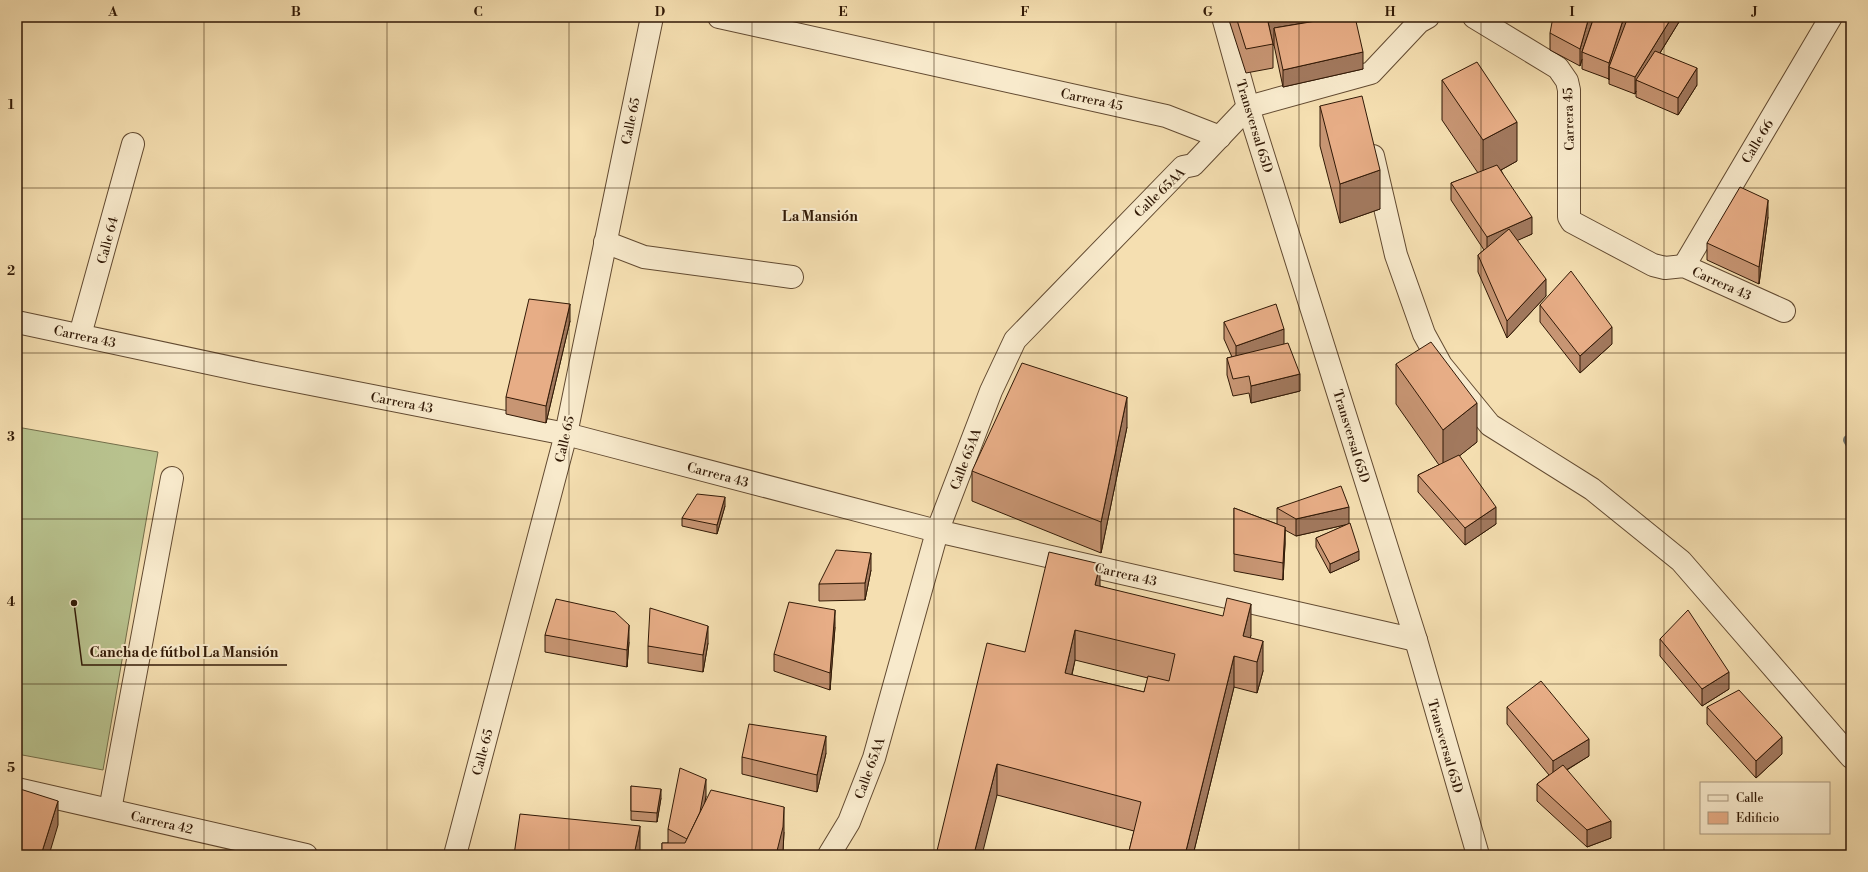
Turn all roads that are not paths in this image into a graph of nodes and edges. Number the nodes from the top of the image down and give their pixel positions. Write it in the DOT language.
graph roads {
  1 [pos="652,17"];
  2 [pos="719,17"];
  3 [pos="1223,17"];
  4 [pos="1428,17"];
  5 [pos="1474,17"];
  6 [pos="1831,17"];
  7 [pos="1351,78"];
  8 [pos="1358,100"];
  9 [pos="1248,107"];
  10 [pos="1220,137"];
  11 [pos="1369,138"];
  12 [pos="133,144"];
  13 [pos="1572,222"];
  14 [pos="605,242"];
  15 [pos="1684,266"];
  16 [pos="792,277"];
  17 [pos="1784,311"];
  18 [pos="17,322"];
  19 [pos="80,335"];
  20 [pos="566,434"];
  21 [pos="172,478"];
  22 [pos="937,531"];
  23 [pos="1416,640"];
  24 [pos="1851,757"];
  25 [pos="17,789"];
  26 [pos="110,810"];
  27 [pos="306,855"];
  28 [pos="455,855"];
  29 [pos="828,855"];
  30 [pos="1478,855"];
  1 -- 14 [label="street, Calle 65"];
  2 -- 10 [label="street, Carrera 45"];
  3 -- 9 [label="street, Transversal 65D"];
  4 -- 7 [label="street"];
  5 -- 13 [label="street, Carrera 45"];
  6 -- 15 [label="street, Calle 66"];
  7 -- 8 [label="street"];
  7 -- 9 [label="street"];
  9 -- 10 [label="street"];
  9 -- 23 [label="street, Transversal 65D"];
  10 -- 22 [label="street, Calle 65AA"];
  11 -- 24 [label="street"];
  12 -- 19 [label="street, Calle 64"];
  13 -- 15 [label="street, Carrera 43"];
  14 -- 16 [label="street"];
  14 -- 20 [label="street, Calle 65"];
  15 -- 17 [label="street, Carrera 43"];
  18 -- 19 [label="street, Carrera 43"];
  19 -- 20 [label="street, Carrera 43"];
  20 -- 22 [label="street, Carrera 43"];
  20 -- 28 [label="street, Calle 65"];
  21 -- 26 [label="street"];
  22 -- 23 [label="street, Carrera 43"];
  22 -- 29 [label="street, Calle 65AA"];
  23 -- 30 [label="street, Transversal 65D"];
  25 -- 26 [label="street, Carrera 42"];
  26 -- 27 [label="street, Carrera 42"];
}
